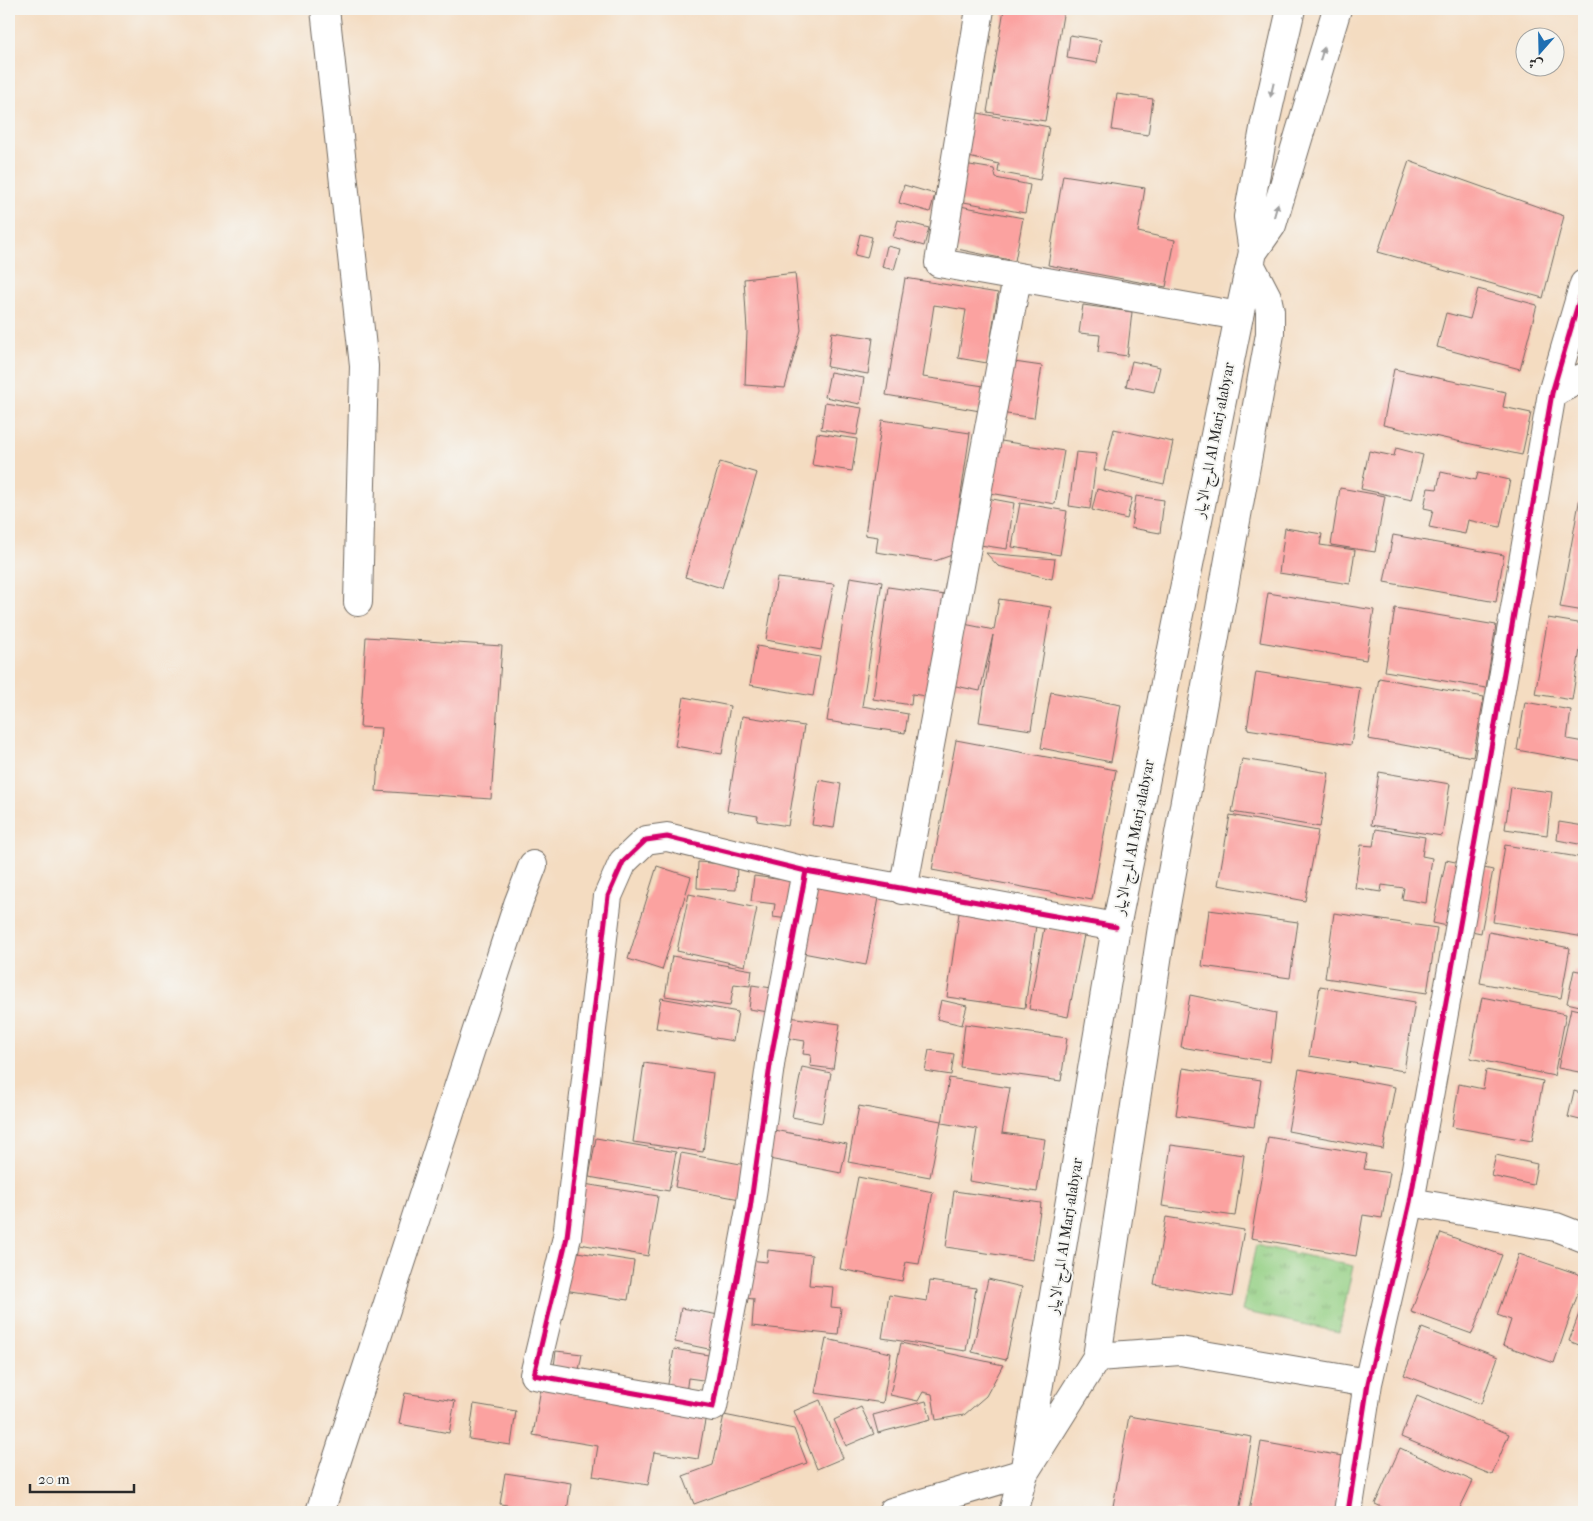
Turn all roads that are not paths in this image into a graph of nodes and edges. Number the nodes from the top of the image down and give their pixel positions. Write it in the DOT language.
graph roads {
  1 [pos="325,9"];
  2 [pos="980,9"];
  3 [pos="1291,9"];
  4 [pos="1337,9"];
  5 [pos="1252,259"];
  6 [pos="1017,278"];
  7 [pos="1584,284"];
  8 [pos="1239,316"];
  9 [pos="1584,377"];
  10 [pos="1552,393"];
  11 [pos="358,602"];
  12 [pos="533,865"];
  13 [pos="806,871"];
  14 [pos="904,890"];
  15 [pos="1116,927"];
  16 [pos="1410,1202"];
  17 [pos="1584,1238"];
  18 [pos="1097,1357"];
  19 [pos="1368,1383"];
  20 [pos="1024,1472"];
  21 [pos="320,1512"];
  22 [pos="892,1512"];
  23 [pos="1013,1512"];
  24 [pos="1348,1512"];
  1 -- 11 [label="street"];
  2 -- 6 [label="street"];
  3 -- 5 [label="street, المرج-الابيار Al Marj-alabyar, one-way"];
  5 -- 4 [label="street, المرج-الابيار Al Marj-alabyar, one-way"];
  5 -- 8 [label="street, المرج-الابيار Al Marj-alabyar"];
  5 -- 18 [label="street"];
  6 -- 8 [label="street"];
  6 -- 14 [label="street"];
  7 -- 10 [label="street"];
  8 -- 15 [label="street, المرج-الابيار Al Marj-alabyar"];
  9 -- 10 [label="street"];
  10 -- 16 [label="street"];
  12 -- 21 [label="street"];
  13 -- 13 [label="street"];
  13 -- 14 [label="street"];
  14 -- 15 [label="street"];
  15 -- 20 [label="street, المرج-الابيار Al Marj-alabyar"];
  16 -- 17 [label="street"];
  16 -- 19 [label="street"];
  18 -- 19 [label="street"];
  18 -- 20 [label="street"];
  19 -- 24 [label="street"];
  20 -- 22 [label="street"];
  20 -- 23 [label="street, المرج-الابيار Al Marj-alabyar"];
}
